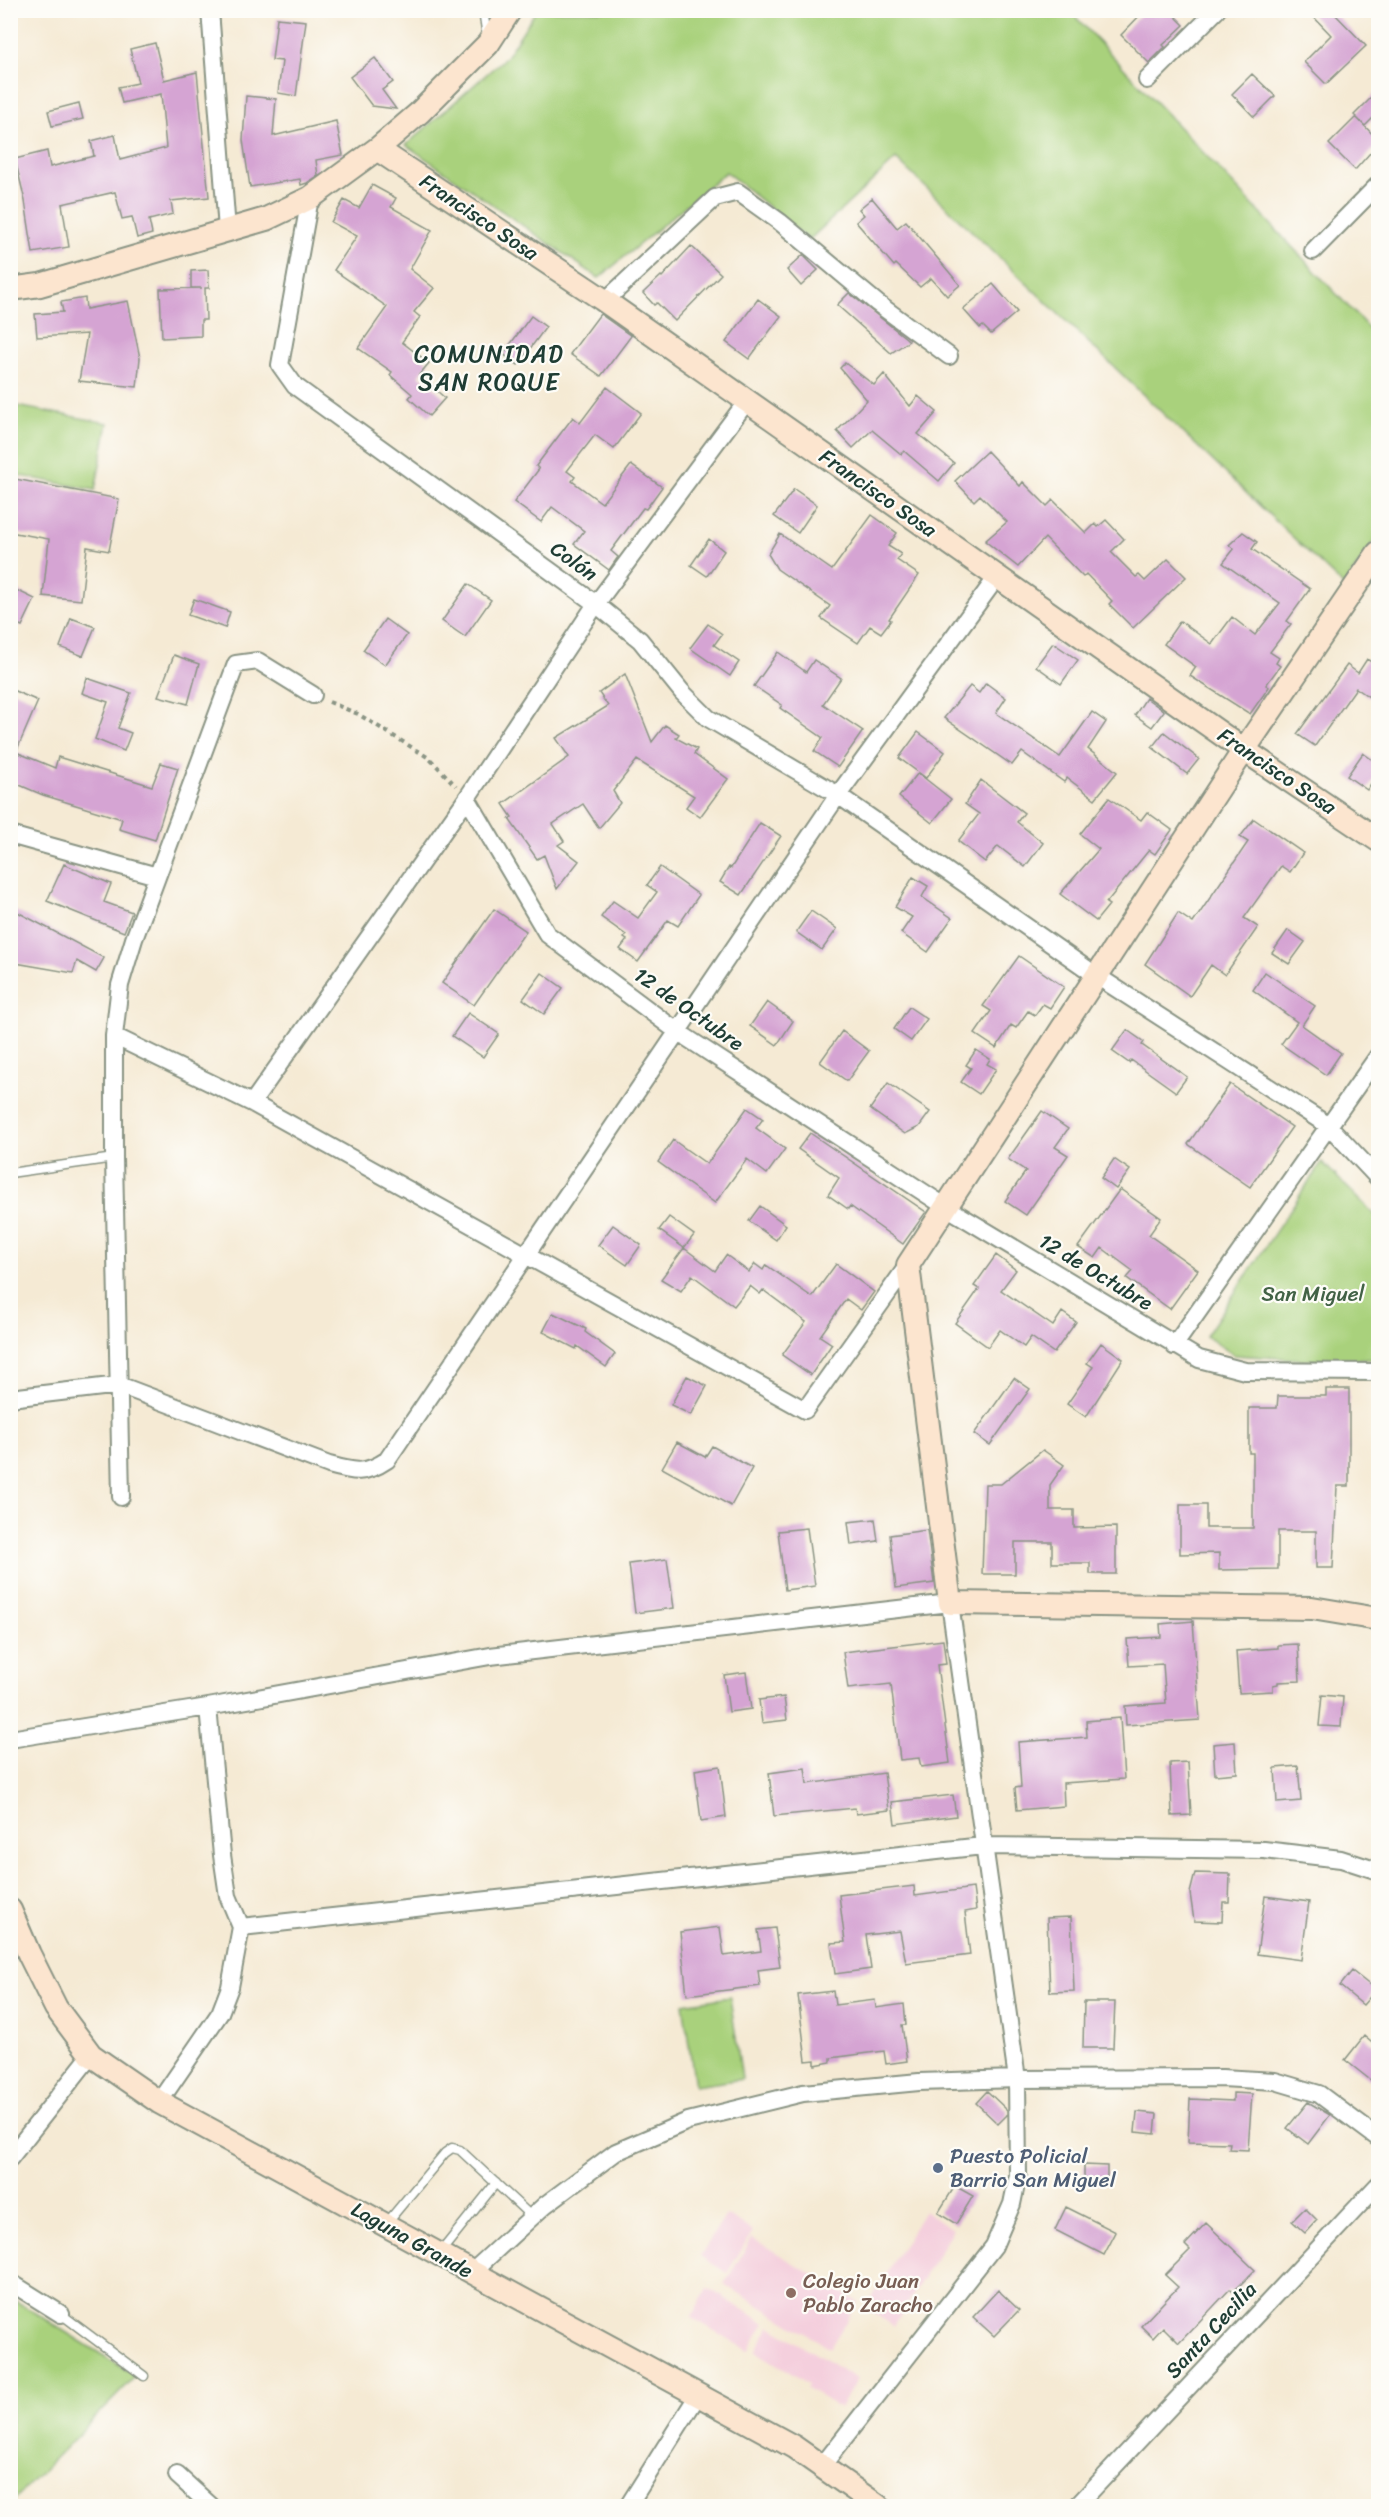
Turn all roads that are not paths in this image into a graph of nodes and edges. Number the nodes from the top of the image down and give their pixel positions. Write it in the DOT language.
graph roads {
  1 [pos="210,10"];
  2 [pos="483,10"];
  3 [pos="510,10"];
  4 [pos="1217,10"];
  5 [pos="488,44"];
  6 [pos="1147,80"];
  7 [pos="376,149"];
  8 [pos="1378,184"];
  9 [pos="310,198"];
  10 [pos="227,230"];
  11 [pos="1313,251"];
  12 [pos="10,290"];
  13 [pos="605,301"];
  14 [pos="949,356"];
  15 [pos="747,401"];
  16 [pos="1378,555"];
  17 [pos="997,577"];
  18 [pos="596,604"];
  19 [pos="312,695"];
  20 [pos="1244,750"];
  21 [pos="838,795"];
  22 [pos="467,798"];
  23 [pos="10,835"];
  24 [pos="1378,840"];
  25 [pos="157,876"];
  26 [pos="1096,976"];
  27 [pos="678,1032"];
  28 [pos="114,1036"];
  29 [pos="1378,1056"];
  30 [pos="252,1103"];
  31 [pos="1329,1126"];
  32 [pos="114,1158"];
  33 [pos="10,1173"];
  34 [pos="1378,1178"];
  35 [pos="946,1207"];
  36 [pos="525,1257"];
  37 [pos="908,1265"];
  38 [pos="1174,1346"];
  39 [pos="1378,1372"];
  40 [pos="119,1385"];
  41 [pos="10,1398"];
  42 [pos="121,1497"];
  43 [pos="950,1603"];
  44 [pos="1378,1618"];
  45 [pos="208,1707"];
  46 [pos="10,1739"];
  47 [pos="983,1846"];
  48 [pos="1378,1871"];
  49 [pos="10,1910"];
  50 [pos="241,1927"];
  51 [pos="91,2055"];
  52 [pos="1017,2079"];
  53 [pos="159,2102"];
  54 [pos="1378,2138"];
  55 [pos="10,2158"];
  56 [pos="496,2183"];
  57 [pos="1378,2185"];
  58 [pos="532,2217"];
  59 [pos="385,2225"];
  60 [pos="439,2254"];
  61 [pos="472,2272"];
  62 [pos="10,2282"];
  63 [pos="61,2314"];
  64 [pos="144,2376"];
  65 [pos="698,2395"];
  66 [pos="822,2466"];
  67 [pos="177,2475"];
  68 [pos="211,2506"];
  69 [pos="628,2506"];
  70 [pos="878,2506"];
  71 [pos="1077,2506"];
  1 -- 10 [label="street"];
  2 -- 5 [label="lane"];
  3 -- 5 [label="street"];
  4 -- 6 [label="street"];
  5 -- 7 [label="street"];
  7 -- 9 [label="street"];
  7 -- 13 [label="street, Francisco Sosa"];
  8 -- 11 [label="street"];
  9 -- 10 [label="street"];
  9 -- 18 [label="street, Colón"];
  10 -- 12 [label="street"];
  13 -- 14 [label="street"];
  13 -- 15 [label="street, Francisco Sosa"];
  15 -- 17 [label="street, Francisco Sosa"];
  15 -- 18 [label="street"];
  16 -- 20 [label="street"];
  17 -- 20 [label="street, Francisco Sosa"];
  17 -- 21 [label="street"];
  18 -- 21 [label="street, Colón"];
  18 -- 22 [label="street"];
  19 -- 25 [label="street"];
  20 -- 24 [label="street, Francisco Sosa"];
  20 -- 26 [label="street"];
  21 -- 26 [label="street, Colón"];
  21 -- 27 [label="street"];
  22 -- 27 [label="street, 12 de Octubre"];
  22 -- 30 [label="street"];
  23 -- 25 [label="street"];
  25 -- 28 [label="street"];
  26 -- 31 [label="street, Colón"];
  26 -- 35 [label="street"];
  27 -- 35 [label="street, 12 de Octubre"];
  27 -- 36 [label="street"];
  28 -- 30 [label="street"];
  28 -- 32 [label="street"];
  29 -- 31 [label="street"];
  30 -- 36 [label="street"];
  31 -- 34 [label="street, Colón"];
  31 -- 38 [label="street"];
  32 -- 33 [label="lane"];
  32 -- 40 [label="street"];
  35 -- 37 [label="street"];
  35 -- 38 [label="street, 12 de Octubre"];
  36 -- 37 [label="street"];
  36 -- 40 [label="street"];
  37 -- 43 [label="street"];
  38 -- 39 [label="street, 12 de Octubre"];
  40 -- 41 [label="street"];
  40 -- 42 [label="street"];
  43 -- 44 [label="street"];
  43 -- 45 [label="street"];
  43 -- 47 [label="street"];
  45 -- 46 [label="street"];
  45 -- 50 [label="street"];
  47 -- 48 [label="street"];
  47 -- 50 [label="street"];
  47 -- 52 [label="street"];
  49 -- 51 [label="street, Laguna Grande"];
  50 -- 53 [label="street"];
  51 -- 53 [label="street, Laguna Grande"];
  51 -- 55 [label="street"];
  52 -- 54 [label="street"];
  52 -- 58 [label="street"];
  52 -- 66 [label="street"];
  53 -- 59 [label="street, Laguna Grande"];
  56 -- 58 [label="lane"];
  56 -- 59 [label="lane"];
  56 -- 60 [label="lane"];
  57 -- 71 [label="street, Santa Cecilia"];
  58 -- 61 [label="street"];
  59 -- 60 [label="street, Laguna Grande"];
  60 -- 61 [label="street, Laguna Grande"];
  61 -- 65 [label="street, Laguna Grande"];
  62 -- 63 [label="street"];
  63 -- 64 [label="lane"];
  65 -- 66 [label="street, Laguna Grande"];
  65 -- 69 [label="street"];
  66 -- 70 [label="street, Laguna Grande"];
  67 -- 68 [label="street"];
}
